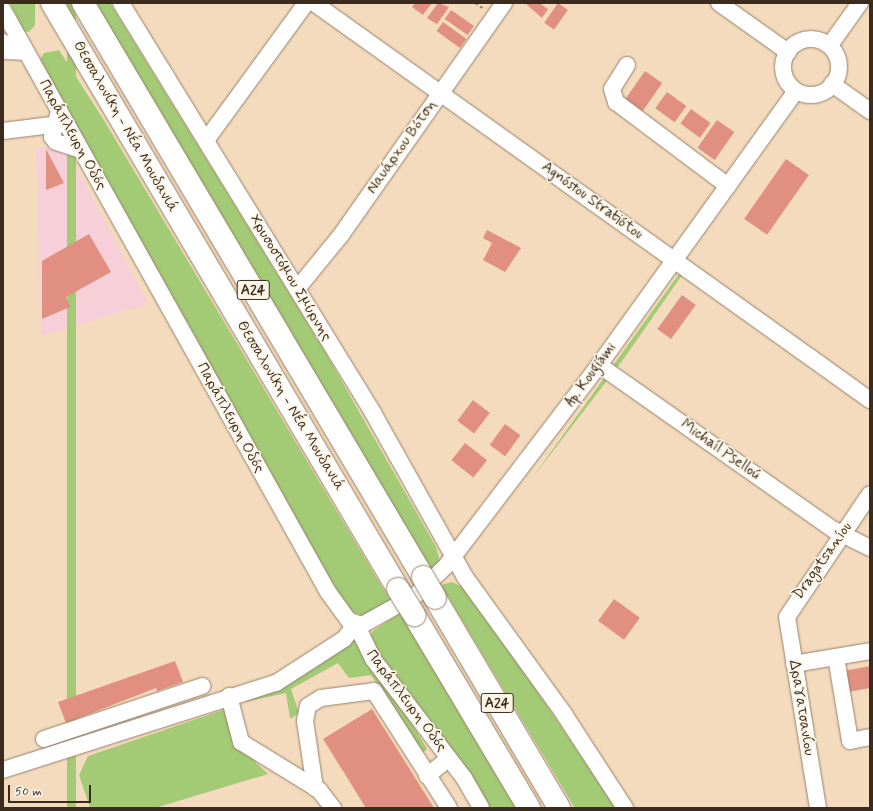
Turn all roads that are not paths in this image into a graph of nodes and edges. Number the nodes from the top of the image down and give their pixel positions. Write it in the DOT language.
graph roads {
  1 [pos="52,3"];
  2 [pos="83,3"];
  3 [pos="122,3"];
  4 [pos="306,3"];
  5 [pos="314,3"];
  6 [pos="504,3"];
  7 [pos="719,3"];
  8 [pos="860,3"];
  9 [pos="3,10"];
  10 [pos="3,42"];
  11 [pos="830,45"];
  12 [pos="26,52"];
  13 [pos="788,52"];
  14 [pos="627,65"];
  15 [pos="832,84"];
  16 [pos="796,91"];
  17 [pos="440,92"];
  18 [pos="870,111"];
  19 [pos="56,118"];
  20 [pos="3,131"];
  21 [pos="206,139"];
  22 [pos="728,186"];
  23 [pos="674,260"];
  24 [pos="296,289"];
  25 [pos="599,365"];
  26 [pos="870,400"];
  27 [pos="870,494"];
  28 [pos="470,535"];
  29 [pos="841,535"];
  30 [pos="445,539"];
  31 [pos="870,548"];
  32 [pos="453,557"];
  33 [pos="356,624"];
  34 [pos="870,651"];
  35 [pos="836,657"];
  36 [pos="794,664"];
  37 [pos="202,686"];
  38 [pos="229,696"];
  39 [pos="142,715"];
  40 [pos="870,738"];
  41 [pos="44,739"];
  42 [pos="448,758"];
  43 [pos="3,770"];
  44 [pos="427,776"];
  45 [pos="315,788"];
  46 [pos="333,808"];
  47 [pos="450,808"];
  48 [pos="481,808"];
  49 [pos="529,808"];
  50 [pos="559,808"];
  51 [pos="625,808"];
  52 [pos="818,808"];
  1 -- 49 [label="highway, Θεσσαλονίκη - Νέα Μουδανιά / Α24, bridge"];
  2 -- 50 [label="highway, Θεσσαλονίκη - Νέα Μουδανιά / Α24, bridge"];
  3 -- 21 [label="street, Χρυσοστόμου Σμύρνης"];
  4 -- 21 [label="street"];
  5 -- 17 [label="street, Agnóstou Stratiótou"];
  6 -- 17 [label="street, Ναυάρχου Βότση"];
  7 -- 13 [label="street"];
  8 -- 11 [label="street"];
  9 -- 12 [label="street, Παράπλευρη Οδός"];
  10 -- 12 [label="street"];
  11 -- 13 [label="street"];
  11 -- 15 [label="street"];
  12 -- 19 [label="street, Παράπλευρη Οδός"];
  13 -- 16 [label="street"];
  14 -- 22 [label="street"];
  15 -- 16 [label="street"];
  15 -- 18 [label="street"];
  16 -- 22 [label="street, Ap. Kougiámi"];
  17 -- 23 [label="street, Agnóstou Stratiótou"];
  17 -- 24 [label="street, Ναυάρχου Βότση"];
  19 -- 20 [label="street"];
  19 -- 33 [label="street, Παράπλευρη Οδός"];
  21 -- 24 [label="street, Χρυσοστόμου Σμύρνης"];
  22 -- 23 [label="street, Ap. Kougiámi"];
  23 -- 25 [label="street, Ap. Kougiámi"];
  23 -- 26 [label="street, Agnóstou Stratiótou"];
  24 -- 30 [label="street, Χρυσοστόμου Σμύρνης"];
  25 -- 28 [label="street, Ap. Kougiámi"];
  25 -- 29 [label="street, Michaíl Pselloú"];
  27 -- 29 [label="street, Dragatsaníou"];
  28 -- 30 [label="street"];
  28 -- 32 [label="street, Ap. Kougiámi"];
  29 -- 31 [label="street, Michaíl Pselloú"];
  29 -- 36 [label="street, Dragatsaníou"];
  30 -- 32 [label="street, Χρυσοστόμου Σμύρνης"];
  32 -- 33 [label="street, Ap. Kougiámi"];
  32 -- 51 [label="street, Χρυσοστόμου Σμύρνης"];
  33 -- 38 [label="street"];
  33 -- 42 [label="street, Παράπλευρη Οδός"];
  34 -- 35 [label="street"];
  35 -- 36 [label="street"];
  35 -- 40 [label="street"];
  36 -- 52 [label="street, Δραγατσανίου"];
  37 -- 39 [label="street"];
  38 -- 39 [label="street"];
  38 -- 45 [label="street"];
  39 -- 41 [label="street"];
  39 -- 43 [label="street"];
  42 -- 44 [label="street"];
  42 -- 48 [label="street, Παράπλευρη Οδός"];
  44 -- 45 [label="street"];
  44 -- 47 [label="street"];
  45 -- 46 [label="street"];
}
